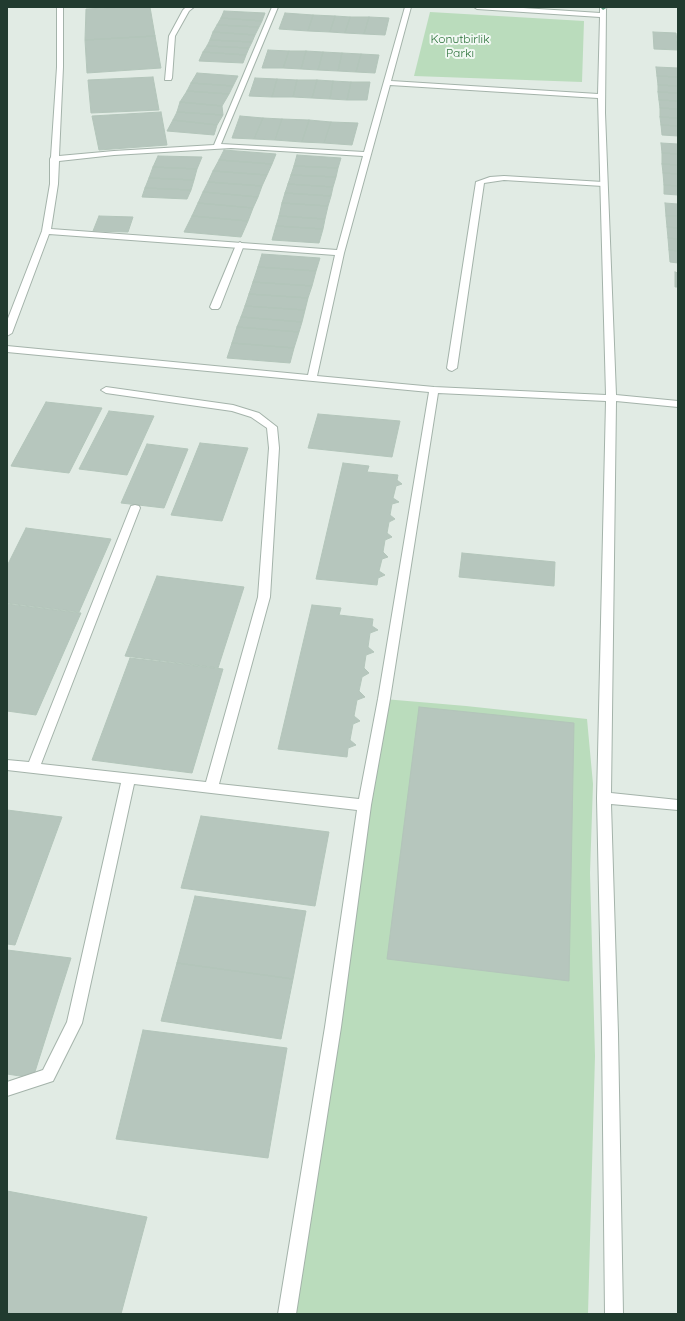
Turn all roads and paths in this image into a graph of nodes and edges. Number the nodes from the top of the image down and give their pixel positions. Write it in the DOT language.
graph roads {
  1 [pos="60,7"];
  2 [pos="191,7"];
  3 [pos="275,7"];
  4 [pos="408,7"];
  5 [pos="477,7"];
  6 [pos="604,9"];
  7 [pos="168,78"];
  8 [pos="387,83"];
  9 [pos="602,96"];
  10 [pos="216,148"];
  11 [pos="367,154"];
  12 [pos="54,159"];
  13 [pos="603,184"];
  14 [pos="46,231"];
  15 [pos="240,245"];
  16 [pos="340,253"];
  17 [pos="215,306"];
  18 [pos="7,333"];
  19 [pos="7,349"];
  20 [pos="452,368"];
  21 [pos="312,378"];
  22 [pos="106,390"];
  23 [pos="434,390"];
  24 [pos="611,398"];
  25 [pos="678,404"];
  26 [pos="135,508"];
  27 [pos="7,765"];
  28 [pos="33,768"];
  29 [pos="129,778"];
  30 [pos="211,788"];
  31 [pos="604,798"];
  32 [pos="364,805"];
  33 [pos="678,805"];
  34 [pos="7,1089"];
  35 [pos="287,1314"];
  36 [pos="614,1314"];
  1 -- 12 [label="street"];
  2 -- 7 [label="street"];
  3 -- 10 [label="street"];
  4 -- 8 [label="street"];
  5 -- 6 [label="street"];
  6 -- 9 [label="street"];
  8 -- 9 [label="street"];
  8 -- 11 [label="street"];
  9 -- 13 [label="street"];
  10 -- 11 [label="street"];
  10 -- 12 [label="street"];
  11 -- 16 [label="street"];
  12 -- 14 [label="street"];
  13 -- 20 [label="street"];
  13 -- 24 [label="street"];
  14 -- 15 [label="street"];
  14 -- 18 [label="street"];
  15 -- 16 [label="street"];
  15 -- 17 [label="street"];
  16 -- 21 [label="street"];
  19 -- 21 [label="street"];
  21 -- 23 [label="street"];
  22 -- 30 [label="street"];
  23 -- 24 [label="street"];
  23 -- 32 [label="street"];
  24 -- 25 [label="street"];
  24 -- 31 [label="street"];
  26 -- 28 [label="street"];
  27 -- 28 [label="street"];
  28 -- 29 [label="street"];
  29 -- 30 [label="street"];
  29 -- 34 [label="street"];
  30 -- 32 [label="street"];
  31 -- 33 [label="street"];
  31 -- 36 [label="street"];
  32 -- 35 [label="street"];
}
